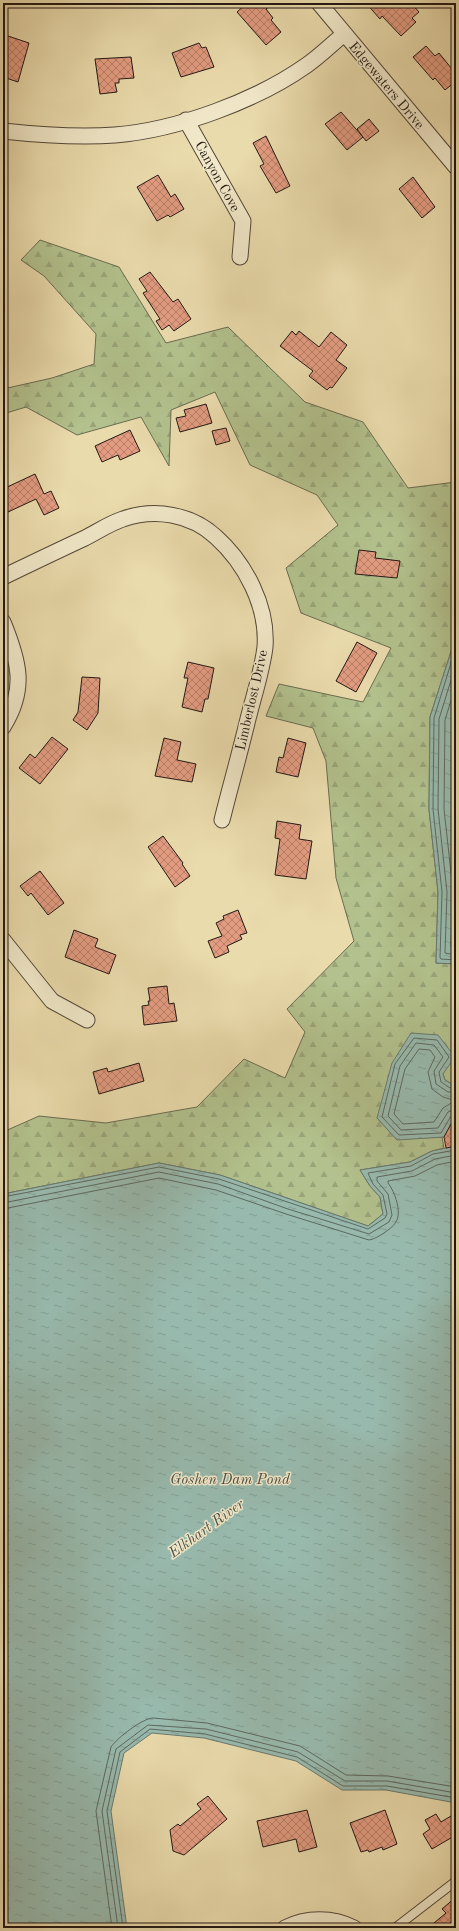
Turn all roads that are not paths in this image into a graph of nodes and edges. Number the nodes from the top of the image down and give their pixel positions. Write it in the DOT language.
graph roads {
  1 [pos="319,3"];
  2 [pos="344,34"];
  3 [pos="186,120"];
  4 [pos="3,130"];
  5 [pos="456,167"];
  6 [pos="240,257"];
  7 [pos="3,577"];
  8 [pos="3,622"];
  9 [pos="3,728"];
  10 [pos="222,820"];
  11 [pos="3,940"];
  12 [pos="87,1020"];
  13 [pos="456,1881"];
  14 [pos="285,1928"];
  15 [pos="354,1928"];
  16 [pos="396,1928"];
  1 -- 2 [label="street, Edgewaters Drive"];
  2 -- 3 [label="street"];
  2 -- 5 [label="street, Edgewaters Drive"];
  3 -- 4 [label="street"];
  3 -- 6 [label="street, Canyon Cove"];
  7 -- 10 [label="street, Limberlost Drive"];
  8 -- 9 [label="street"];
  11 -- 12 [label="street"];
  13 -- 16 [label="lane"];
  14 -- 15 [label="street"];
}
